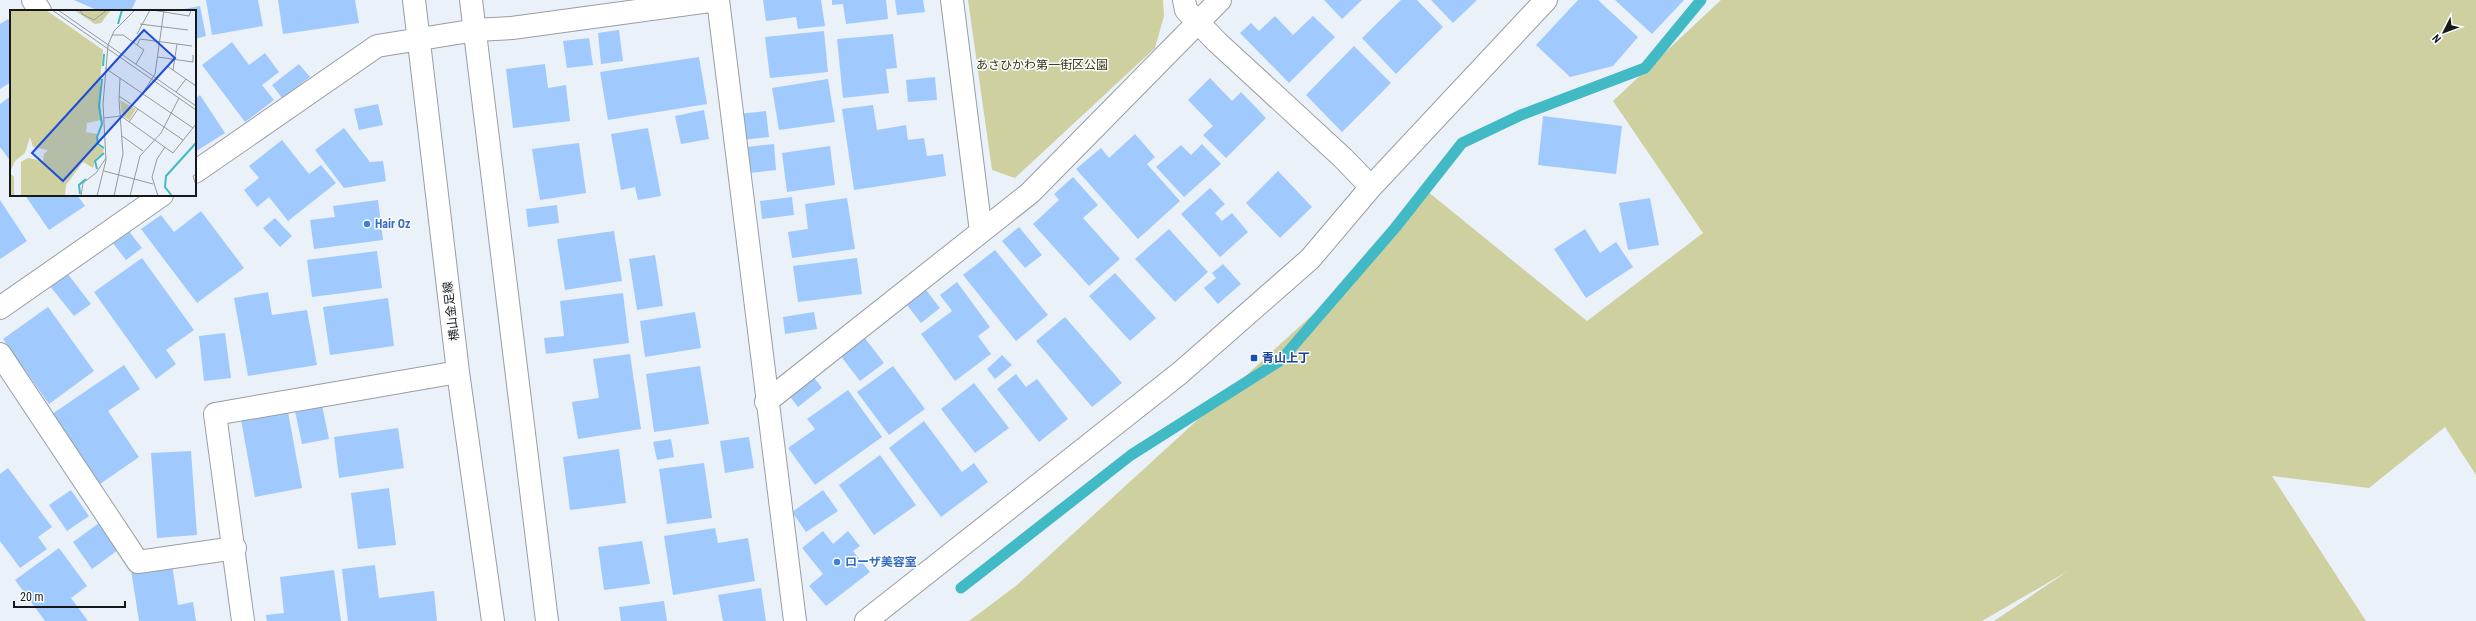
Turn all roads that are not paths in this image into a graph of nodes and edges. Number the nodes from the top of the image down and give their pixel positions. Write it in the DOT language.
graph roads {
  1 [pos="33,0"];
  2 [pos="414,0"];
  3 [pos="472,0"];
  4 [pos="717,0"];
  5 [pos="952,0"];
  6 [pos="1184,0"];
  7 [pos="1220,0"];
  8 [pos="1546,0"];
  9 [pos="39,10"];
  10 [pos="1199,23"];
  11 [pos="476,30"];
  12 [pos="419,40"];
  13 [pos="196,171"];
  14 [pos="1371,187"];
  15 [pos="160,196"];
  16 [pos="981,232"];
  17 [pos="0,308"];
  18 [pos="0,354"];
  19 [pos="458,372"];
  20 [pos="766,402"];
  21 [pos="235,548"];
  22 [pos="244,621"];
  23 [pos="494,621"];
  24 [pos="547,621"];
  25 [pos="795,621"];
  26 [pos="866,621"];
  1 -- 9 [label="street"];
  2 -- 12 [label="street, 横山金足線"];
  3 -- 11 [label="street"];
  4 -- 11 [label="street"];
  4 -- 20 [label="street"];
  5 -- 16 [label="street"];
  6 -- 10 [label="street"];
  7 -- 10 [label="street"];
  8 -- 14 [label="street"];
  10 -- 14 [label="street"];
  10 -- 16 [label="street"];
  11 -- 12 [label="street"];
  11 -- 24 [label="street"];
  12 -- 13 [label="street"];
  12 -- 19 [label="street, 横山金足線"];
  14 -- 26 [label="street"];
  15 -- 17 [label="street"];
  16 -- 20 [label="street"];
  18 -- 21 [label="street"];
  19 -- 21 [label="street"];
  19 -- 23 [label="street, 横山金足線"];
  20 -- 25 [label="street"];
  21 -- 22 [label="street"];
}
